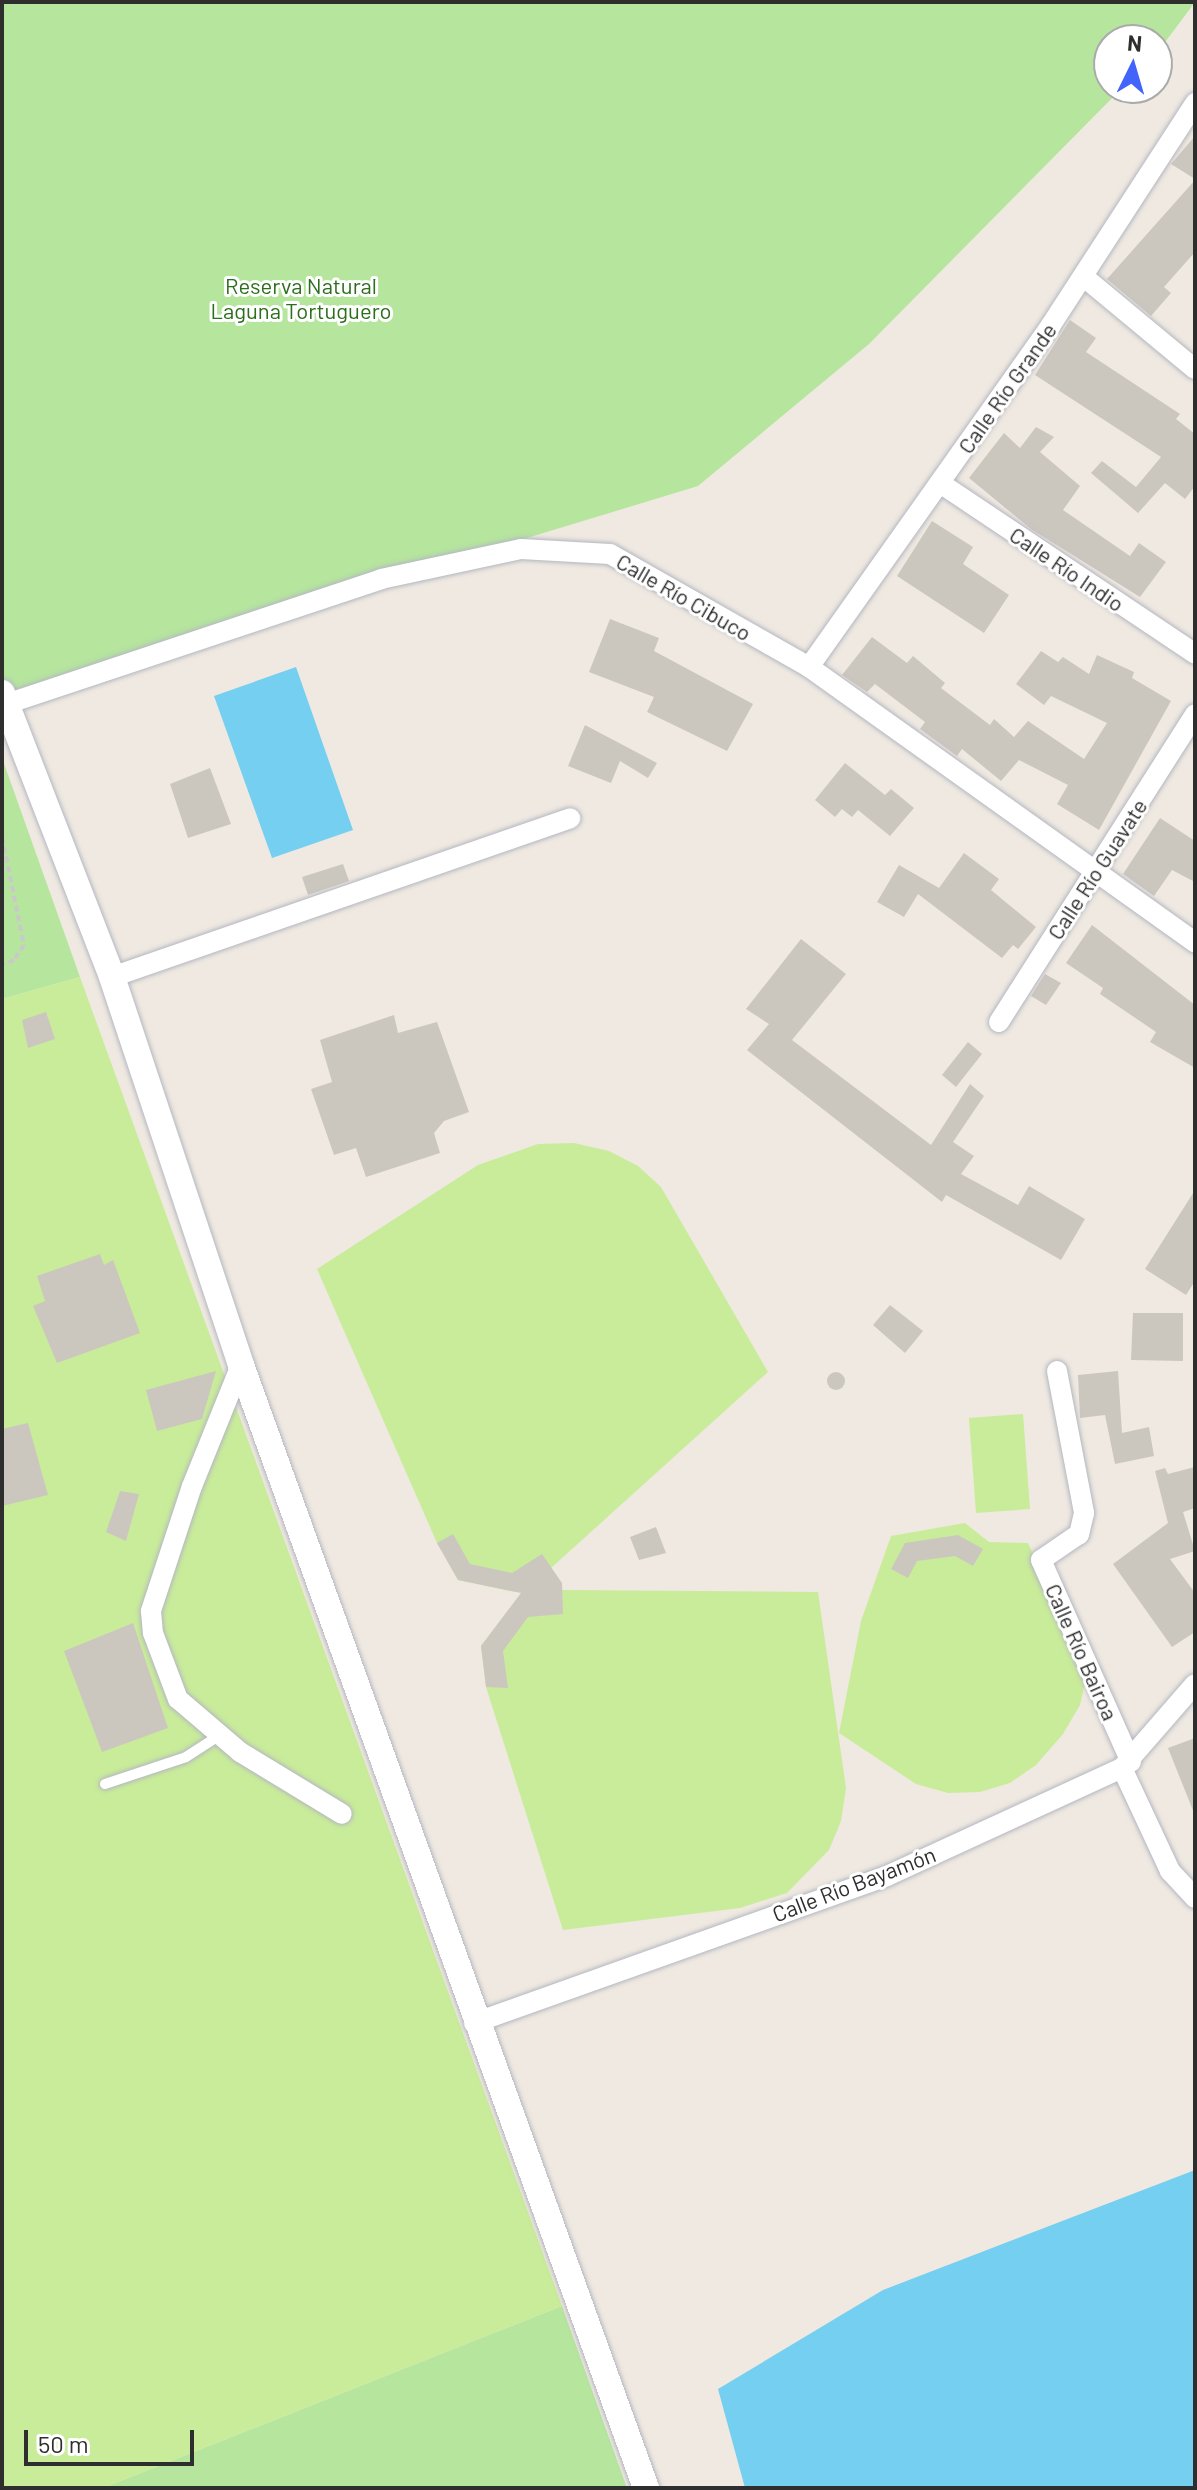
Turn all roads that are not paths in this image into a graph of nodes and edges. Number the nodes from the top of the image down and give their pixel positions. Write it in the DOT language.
graph roads {
  1 [pos="1195,103"];
  2 [pos="1084,277"];
  3 [pos="1195,369"];
  4 [pos="940,483"];
  5 [pos="1195,654"];
  6 [pos="809,667"];
  7 [pos="4,699"];
  8 [pos="1195,714"];
  9 [pos="570,818"];
  10 [pos="1097,871"];
  11 [pos="1195,942"];
  12 [pos="112,977"];
  13 [pos="999,1022"];
  14 [pos="241,1365"];
  15 [pos="1057,1371"];
  16 [pos="1195,1684"];
  17 [pos="220,1735"];
  18 [pos="1126,1765"];
  19 [pos="105,1784"];
  20 [pos="342,1814"];
  21 [pos="1195,1898"];
  22 [pos="474,2023"];
  23 [pos="646,2488"];
  1 -- 2 [label="street, Calle Río Grande"];
  2 -- 3 [label="street"];
  2 -- 4 [label="street, Calle Río Grande"];
  4 -- 5 [label="street, Calle Río Indio"];
  4 -- 6 [label="street, Calle Río Grande"];
  6 -- 7 [label="street, Calle Río Cibuco"];
  6 -- 10 [label="street, Calle Río Cibuco"];
  7 -- 12 [label="street"];
  8 -- 10 [label="street, Calle Río Guavate"];
  9 -- 12 [label="street"];
  10 -- 11 [label="street, Calle Río Cibuco"];
  10 -- 13 [label="street, Calle Río Guavate"];
  12 -- 14 [label="street"];
  14 -- 17 [label="street"];
  14 -- 22 [label="street"];
  15 -- 18 [label="street, Calle Río Bairoa"];
  16 -- 18 [label="street, Calle Río Bayamón"];
  17 -- 19 [label="lane"];
  17 -- 20 [label="street"];
  18 -- 21 [label="street, Calle Río Bairoa"];
  18 -- 22 [label="street, Calle Río Bayamón"];
  22 -- 23 [label="street"];
}
